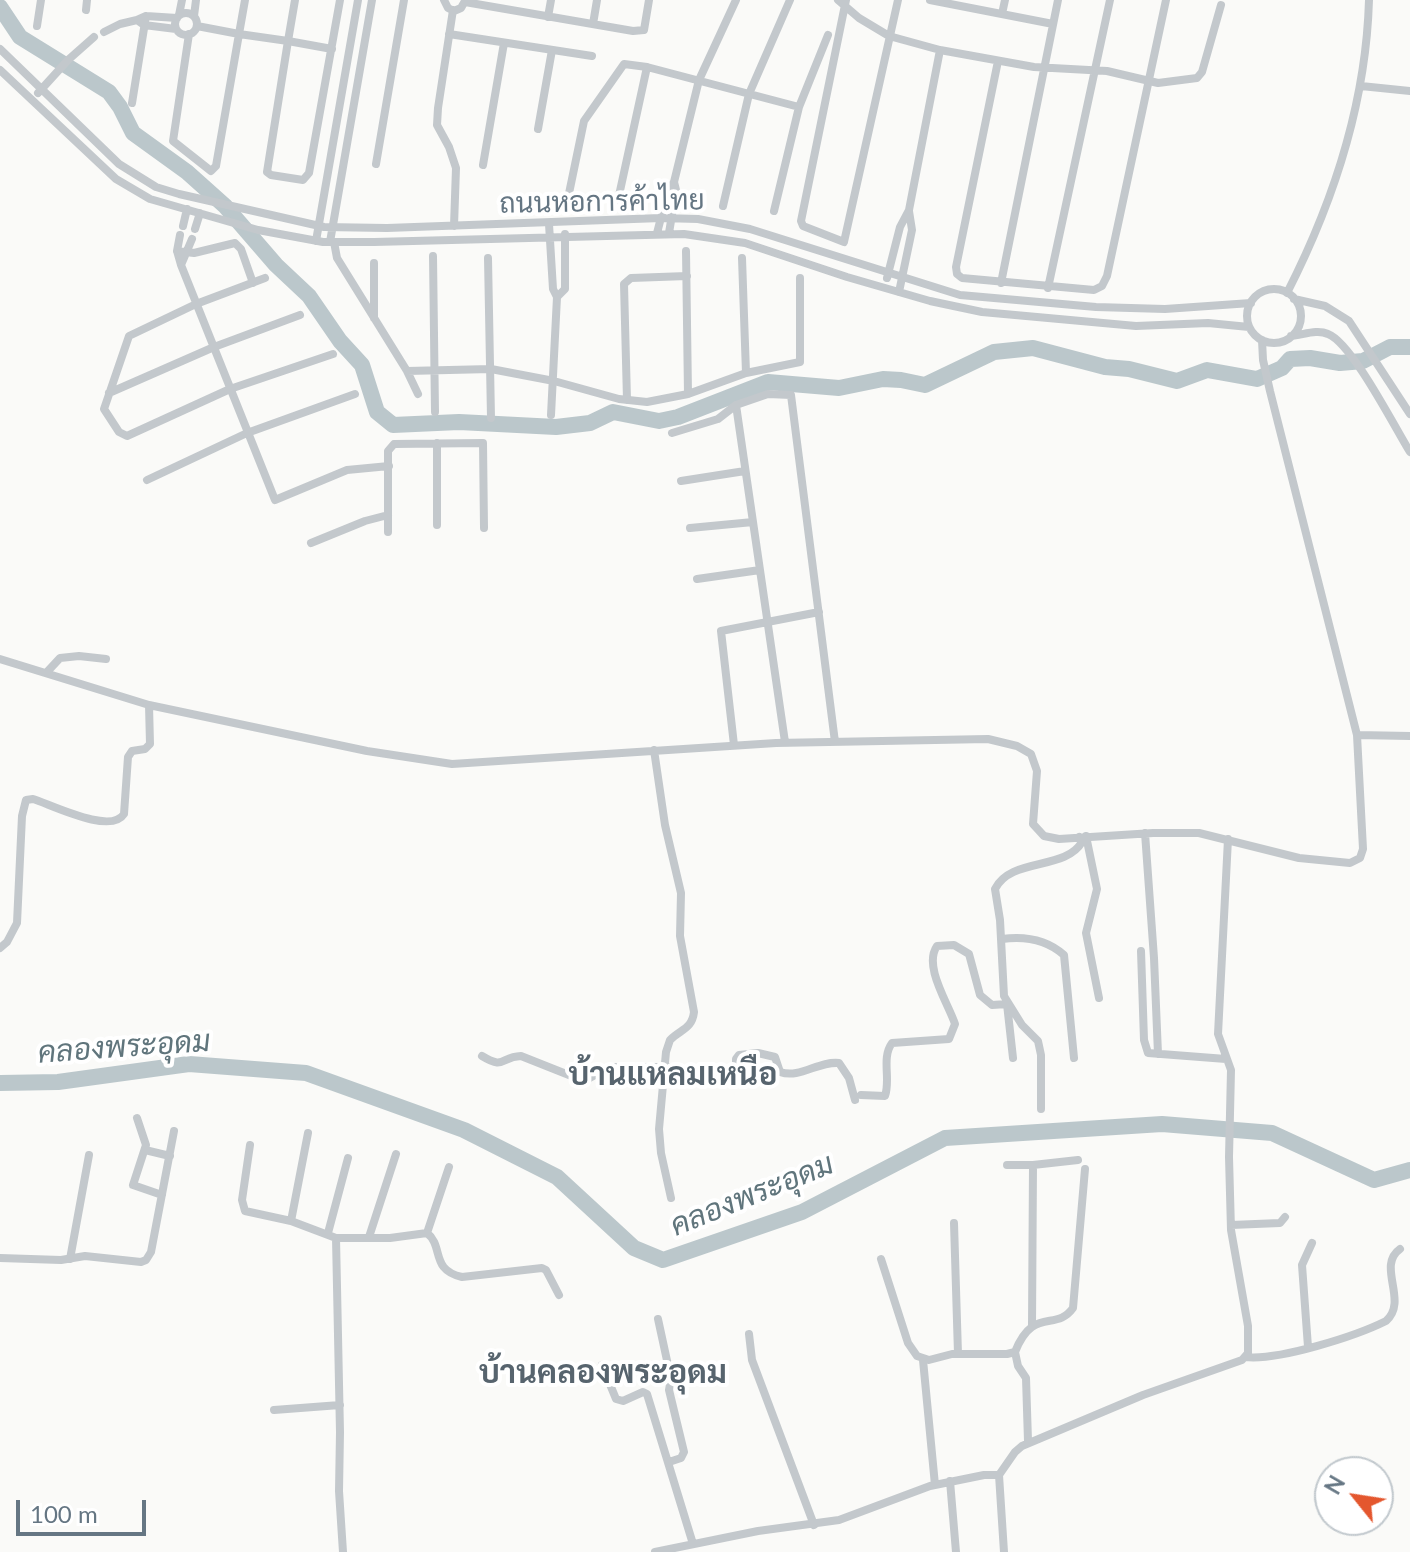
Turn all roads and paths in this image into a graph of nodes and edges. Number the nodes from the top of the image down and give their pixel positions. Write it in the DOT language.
graph roads {
  1 [pos="41,0"];
  2 [pos="87,0"];
  3 [pos="182,0"];
  4 [pos="196,0"];
  5 [pos="245,0"];
  6 [pos="295,0"];
  7 [pos="340,0"];
  8 [pos="358,0"];
  9 [pos="372,0"];
  10 [pos="404,0"];
  11 [pos="444,0"];
  12 [pos="551,0"];
  13 [pos="597,0"];
  14 [pos="649,0"];
  15 [pos="736,0"];
  16 [pos="790,0"];
  17 [pos="898,0"];
  18 [pos="930,0"];
  19 [pos="1005,0"];
  20 [pos="1058,0"];
  21 [pos="1110,0"];
  22 [pos="1166,0"];
  23 [pos="1369,0"];
  24 [pos="465,1"];
  25 [pos="843,2"];
  26 [pos="951,3"];
  27 [pos="501,4"];
  28 [pos="1221,5"];
  29 [pos="86,10"];
  30 [pos="453,10"];
  31 [pos="1002,14"];
  32 [pos="178,16"];
  33 [pos="194,16"];
  34 [pos="548,17"];
  35 [pos="142,20"];
  36 [pos="593,24"];
  37 [pos="1053,24"];
  38 [pos="37,26"];
  39 [pos="197,26"];
  40 [pos="176,29"];
  41 [pos="104,32"];
  42 [pos="189,34"];
  43 [pos="239,34"];
  44 [pos="449,34"];
  45 [pos="828,35"];
  46 [pos="889,36"];
  47 [pos="94,37"];
  48 [pos="288,41"];
  49 [pos="504,43"];
  50 [pos="0,49"];
  51 [pos="332,49"];
  52 [pos="552,50"];
  53 [pos="940,50"];
  54 [pos="592,56"];
  55 [pos="998,61"];
  56 [pos="647,67"];
  57 [pos="1045,67"];
  58 [pos="0,70"];
  59 [pos="1096,70"];
  60 [pos="699,80"];
  61 [pos="1147,82"];
  62 [pos="1361,86"];
  63 [pos="41,89"];
  64 [pos="1410,91"];
  65 [pos="749,94"];
  66 [pos="32,100"];
  67 [pos="132,103"];
  68 [pos="799,107"];
  69 [pos="538,129"];
  70 [pos="376,164"];
  71 [pos="483,165"];
  72 [pos="674,182"];
  73 [pos="325,188"];
  74 [pos="339,189"];
  75 [pos="618,200"];
  76 [pos="567,203"];
  77 [pos="723,206"];
  78 [pos="232,207"];
  79 [pos="187,209"];
  80 [pos="909,210"];
  81 [pos="774,211"];
  82 [pos="200,213"];
  83 [pos="661,218"];
  84 [pos="220,219"];
  85 [pos="671,219"];
  86 [pos="564,223"];
  87 [pos="549,224"];
  88 [pos="318,226"];
  89 [pos="454,226"];
  90 [pos="332,227"];
  91 [pos="657,233"];
  92 [pos="669,233"];
  93 [pos="565,238"];
  94 [pos="550,239"];
  95 [pos="316,241"];
  96 [pos="332,242"];
  97 [pos="177,251"];
  98 [pos="686,251"];
  99 [pos="187,253"];
  100 [pos="433,256"];
  101 [pos="488,258"];
  102 [pos="742,258"];
  103 [pos="374,263"];
  104 [pos="181,265"];
  105 [pos="889,274"];
  106 [pos="687,276"];
  107 [pos="265,278"];
  108 [pos="800,278"];
  109 [pos="903,278"];
  110 [pos="253,283"];
  111 [pos="1001,283"];
  112 [pos="885,287"];
  113 [pos="1048,288"];
  114 [pos="899,292"];
  115 [pos="1291,296"];
  116 [pos="557,297"];
  117 [pos="1251,303"];
  118 [pos="196,304"];
  119 [pos="1113,308"];
  120 [pos="300,315"];
  121 [pos="374,318"];
  122 [pos="1112,324"];
  123 [pos="1249,327"];
  124 [pos="1291,336"];
  125 [pos="1262,340"];
  126 [pos="214,347"];
  127 [pos="333,354"];
  128 [pos="491,369"];
  129 [pos="407,371"];
  130 [pos="435,372"];
  131 [pos="746,373"];
  132 [pos="554,381"];
  133 [pos="230,389"];
  134 [pos="109,393"];
  135 [pos="355,394"];
  136 [pos="418,394"];
  137 [pos="688,394"];
  138 [pos="627,400"];
  139 [pos="736,405"];
  140 [pos="435,412"];
  141 [pos="1410,414"];
  142 [pos="551,415"];
  143 [pos="491,418"];
  144 [pos="247,433"];
  145 [pos="672,433"];
  146 [pos="437,443"];
  147 [pos="1410,452"];
  148 [pos="389,466"];
  149 [pos="745,471"];
  150 [pos="147,480"];
  151 [pos="681,481"];
  152 [pos="388,515"];
  153 [pos="753,522"];
  154 [pos="437,525"];
  155 [pos="484,528"];
  156 [pos="690,528"];
  157 [pos="388,532"];
  158 [pos="311,543"];
  159 [pos="760,570"];
  160 [pos="697,579"];
  161 [pos="819,612"];
  162 [pos="768,622"];
  163 [pos="0,659"];
  164 [pos="106,659"];
  165 [pos="47,672"];
  166 [pos="149,705"];
  167 [pos="1357,735"];
  168 [pos="1410,736"];
  169 [pos="785,742"];
  170 [pos="835,742"];
  171 [pos="734,745"];
  172 [pos="654,750"];
  173 [pos="1145,833"];
  174 [pos="1082,836"];
  175 [pos="1228,839"];
  176 [pos="1002,939"];
  177 [pos="0,948"];
  178 [pos="1141,951"];
  179 [pos="1099,998"];
  180 [pos="1007,1004"];
  181 [pos="1158,1054"];
  182 [pos="482,1056"];
  183 [pos="1013,1058"];
  184 [pos="1074,1058"];
  185 [pos="1226,1059"];
  186 [pos="667,1067"];
  187 [pos="1041,1109"];
  188 [pos="137,1118"];
  189 [pos="174,1131"];
  190 [pos="308,1133"];
  191 [pos="250,1145"];
  192 [pos="145,1150"];
  193 [pos="396,1154"];
  194 [pos="89,1155"];
  195 [pos="170,1156"];
  196 [pos="348,1158"];
  197 [pos="1078,1160"];
  198 [pos="1007,1165"];
  199 [pos="1033,1165"];
  200 [pos="449,1167"];
  201 [pos="1085,1169"];
  202 [pos="162,1195"];
  203 [pos="671,1198"];
  204 [pos="1285,1217"];
  205 [pos="291,1221"];
  206 [pos="954,1223"];
  207 [pos="1231,1225"];
  208 [pos="427,1233"];
  209 [pos="332,1235"];
  210 [pos="369,1237"];
  211 [pos="1312,1243"];
  212 [pos="1400,1249"];
  213 [pos="0,1258"];
  214 [pos="70,1259"];
  215 [pos="881,1259"];
  216 [pos="559,1295"];
  217 [pos="658,1319"];
  218 [pos="1032,1326"];
  219 [pos="749,1334"];
  220 [pos="1308,1347"];
  221 [pos="1015,1352"];
  222 [pos="958,1354"];
  223 [pos="1245,1357"];
  224 [pos="923,1360"];
  225 [pos="602,1365"];
  226 [pos="340,1405"];
  227 [pos="274,1410"];
  228 [pos="1028,1441"];
  229 [pos="669,1462"];
  230 [pos="999,1475"];
  231 [pos="950,1481"];
  232 [pos="935,1485"];
  233 [pos="814,1525"];
  234 [pos="693,1544"];
  235 [pos="343,1552"];
  236 [pos="655,1552"];
  237 [pos="956,1552"];
  238 [pos="1004,1552"];
  1 -- 38 [label="street"];
  2 -- 29 [label="street"];
  3 -- 32 [label="street"];
  4 -- 33 [label="street"];
  5 -- 43 [label="street"];
  6 -- 48 [label="street"];
  7 -- 51 [label="street"];
  8 -- 73 [label="street"];
  9 -- 74 [label="street"];
  10 -- 70 [label="street"];
  11 -- 30 [label="street"];
  12 -- 34 [label="street"];
  13 -- 36 [label="street"];
  14 -- 36 [label="street"];
  15 -- 60 [label="street"];
  16 -- 65 [label="street"];
  17 -- 46 [label="street"];
  18 -- 26 [label="street"];
  19 -- 31 [label="street"];
  20 -- 37 [label="street"];
  21 -- 59 [label="street"];
  22 -- 61 [label="street"];
  23 -- 62 [label="street"];
  24 -- 27 [label="street"];
  24 -- 30 [label="street"];
  25 -- 46 [label="street"];
  25 -- 46 [label="street"];
  26 -- 31 [label="street"];
  27 -- 34 [label="street"];
  28 -- 61 [label="street"];
  30 -- 44 [label="street"];
  31 -- 37 [label="street"];
  32 -- 33 [label="street"];
  32 -- 35 [label="street"];
  32 -- 40 [label="street"];
  33 -- 39 [label="street"];
  34 -- 36 [label="street"];
  35 -- 40 [label="street"];
  35 -- 41 [label="street"];
  35 -- 67 [label="street"];
  37 -- 57 [label="street"];
  39 -- 42 [label="street"];
  39 -- 43 [label="street"];
  40 -- 42 [label="street"];
  42 -- 43 [label="street"];
  43 -- 48 [label="street"];
  44 -- 49 [label="street"];
  44 -- 89 [label="street"];
  45 -- 68 [label="street"];
  46 -- 53 [label="street"];
  47 -- 63 [label="street"];
  48 -- 51 [label="street"];
  48 -- 51 [label="street"];
  49 -- 52 [label="street"];
  49 -- 71 [label="street"];
  50 -- 63 [label="street, ถนนหอการค้าไทย"];
  52 -- 54 [label="street"];
  52 -- 69 [label="street"];
  53 -- 55 [label="street"];
  53 -- 80 [label="street"];
  55 -- 57 [label="street"];
  55 -- 111 [label="street"];
  56 -- 60 [label="street"];
  56 -- 75 [label="street"];
  56 -- 76 [label="street"];
  57 -- 59 [label="street"];
  57 -- 111 [label="street"];
  58 -- 66 [label="street, ถนนหอการค้าไทย"];
  59 -- 61 [label="street"];
  59 -- 113 [label="street"];
  60 -- 65 [label="street"];
  60 -- 72 [label="street"];
  61 -- 113 [label="street"];
  62 -- 64 [label="street"];
  62 -- 115 [label="street"];
  63 -- 66 [label="street"];
  63 -- 78 [label="street, ถนนหอการค้าไทย"];
  65 -- 68 [label="street"];
  65 -- 77 [label="street"];
  66 -- 79 [label="street, ถนนหอการค้าไทย"];
  68 -- 81 [label="street"];
  72 -- 83 [label="street"];
  72 -- 85 [label="street"];
  73 -- 74 [label="street"];
  73 -- 88 [label="street"];
  74 -- 90 [label="street"];
  78 -- 84 [label="street"];
  78 -- 88 [label="street, ถนนหอการค้าไทย"];
  79 -- 82 [label="street, ถนนหอการค้าไทย"];
  79 -- 97 [label="street"];
  80 -- 105 [label="street"];
  80 -- 109 [label="street"];
  82 -- 84 [label="street, ถนนหอการค้าไทย"];
  82 -- 99 [label="street"];
  83 -- 85 [label="street, ถนนหอการค้าไทย"];
  83 -- 86 [label="street, ถนนหอการค้าไทย"];
  83 -- 91 [label="street"];
  84 -- 95 [label="street, ถนนหอการค้าไทย"];
  85 -- 92 [label="street"];
  85 -- 105 [label="street, ถนนหอการค้าไทย"];
  86 -- 87 [label="street, ถนนหอการค้าไทย"];
  86 -- 93 [label="street"];
  87 -- 89 [label="street, ถนนหอการค้าไทย"];
  87 -- 94 [label="street"];
  88 -- 90 [label="street, ถนนหอการค้าไทย"];
  88 -- 95 [label="street"];
  89 -- 90 [label="street, ถนนหอการค้าไทย"];
  90 -- 96 [label="street"];
  91 -- 92 [label="street, ถนนหอการค้าไทย"];
  91 -- 93 [label="street, ถนนหอการค้าไทย"];
  92 -- 112 [label="street, ถนนหอการค้าไทย"];
  93 -- 94 [label="street, ถนนหอการค้าไทย"];
  93 -- 116 [label="street"];
  94 -- 96 [label="street, ถนนหอการค้าไทย"];
  94 -- 116 [label="street"];
  95 -- 96 [label="street, ถนนหอการค้าไทย"];
  96 -- 121 [label="street"];
  97 -- 99 [label="street"];
  97 -- 104 [label="street"];
  98 -- 106 [label="street"];
  99 -- 104 [label="street"];
  99 -- 110 [label="street"];
  100 -- 130 [label="street"];
  101 -- 128 [label="street"];
  102 -- 131 [label="street"];
  103 -- 121 [label="street"];
  104 -- 118 [label="street"];
  105 -- 109 [label="street, ถนนหอการค้าไทย"];
  105 -- 112 [label="street"];
  106 -- 137 [label="street"];
  106 -- 138 [label="street"];
  107 -- 110 [label="street"];
  108 -- 131 [label="street"];
  109 -- 114 [label="street"];
  109 -- 119 [label="street, ถนนหอการค้าไทย"];
  110 -- 118 [label="street"];
  111 -- 113 [label="street"];
  112 -- 114 [label="street, ถนนหอการค้าไทย"];
  114 -- 122 [label="street, ถนนหอการค้าไทย"];
  115 -- 117 [label="street"];
  115 -- 124 [label="street"];
  115 -- 141 [label="street"];
  116 -- 132 [label="street"];
  117 -- 119 [label="street, ถนนหอการค้าไทย"];
  117 -- 123 [label="street"];
  118 -- 126 [label="street"];
  118 -- 134 [label="street"];
  119 -- 122 [label="street"];
  120 -- 126 [label="street"];
  121 -- 129 [label="street"];
  122 -- 123 [label="street, ถนนหอการค้าไทย"];
  123 -- 125 [label="street"];
  124 -- 125 [label="street"];
  124 -- 147 [label="street"];
  125 -- 167 [label="street"];
  126 -- 133 [label="street"];
  126 -- 134 [label="street"];
  127 -- 133 [label="street"];
  128 -- 130 [label="street"];
  128 -- 132 [label="street"];
  128 -- 143 [label="street"];
  129 -- 130 [label="street"];
  129 -- 136 [label="street"];
  130 -- 140 [label="street"];
  131 -- 137 [label="street"];
  132 -- 138 [label="street"];
  132 -- 142 [label="street"];
  133 -- 134 [label="street"];
  133 -- 144 [label="street"];
  135 -- 144 [label="street"];
  137 -- 138 [label="street"];
  139 -- 145 [label="street"];
  139 -- 149 [label="street"];
  139 -- 161 [label="street"];
  144 -- 148 [label="street"];
  144 -- 150 [label="street"];
  146 -- 148 [label="street"];
  146 -- 154 [label="street"];
  146 -- 155 [label="street"];
  148 -- 152 [label="street"];
  149 -- 151 [label="street"];
  149 -- 153 [label="street"];
  152 -- 157 [label="street"];
  152 -- 158 [label="street"];
  153 -- 156 [label="street"];
  153 -- 159 [label="street"];
  159 -- 160 [label="street"];
  159 -- 162 [label="street"];
  161 -- 162 [label="street"];
  161 -- 170 [label="street"];
  162 -- 169 [label="street"];
  162 -- 171 [label="street"];
  163 -- 165 [label="street"];
  164 -- 165 [label="street"];
  165 -- 166 [label="street"];
  166 -- 172 [label="street"];
  166 -- 177 [label="street"];
  167 -- 168 [label="street"];
  167 -- 175 [label="street"];
  169 -- 170 [label="street"];
  169 -- 171 [label="street"];
  170 -- 174 [label="street"];
  171 -- 172 [label="street"];
  172 -- 186 [label="street"];
  173 -- 174 [label="street"];
  173 -- 175 [label="street"];
  173 -- 181 [label="street"];
  174 -- 176 [label="street"];
  174 -- 179 [label="street"];
  175 -- 185 [label="street"];
  176 -- 180 [label="street"];
  176 -- 184 [label="street"];
  178 -- 181 [label="street"];
  180 -- 183 [label="street"];
  180 -- 186 [label="street"];
  180 -- 187 [label="street"];
  181 -- 185 [label="street"];
  182 -- 186 [label="street"];
  185 -- 207 [label="street"];
  186 -- 203 [label="street"];
  188 -- 192 [label="street"];
  189 -- 195 [label="street"];
  190 -- 205 [label="street"];
  191 -- 205 [label="street"];
  192 -- 195 [label="street"];
  192 -- 202 [label="street"];
  193 -- 210 [label="street"];
  194 -- 214 [label="street"];
  195 -- 202 [label="street"];
  196 -- 209 [label="street"];
  197 -- 199 [label="street"];
  198 -- 199 [label="street"];
  199 -- 218 [label="street"];
  200 -- 208 [label="street"];
  201 -- 218 [label="street"];
  202 -- 214 [label="street"];
  204 -- 207 [label="street"];
  205 -- 209 [label="street"];
  206 -- 222 [label="street"];
  207 -- 223 [label="street"];
  208 -- 210 [label="street"];
  208 -- 216 [label="street"];
  209 -- 210 [label="street"];
  209 -- 226 [label="street"];
  211 -- 220 [label="street"];
  212 -- 220 [label="street"];
  213 -- 214 [label="street"];
  215 -- 224 [label="street"];
  217 -- 229 [label="street"];
  218 -- 221 [label="street"];
  219 -- 233 [label="street"];
  220 -- 223 [label="street"];
  221 -- 222 [label="street"];
  221 -- 228 [label="street"];
  222 -- 224 [label="street"];
  223 -- 228 [label="street"];
  224 -- 232 [label="street"];
  225 -- 229 [label="street"];
  226 -- 227 [label="street"];
  226 -- 235 [label="street"];
  228 -- 230 [label="street"];
  229 -- 234 [label="street"];
  230 -- 231 [label="street"];
  230 -- 238 [label="street"];
  231 -- 232 [label="street"];
  231 -- 237 [label="street"];
  232 -- 233 [label="street"];
  233 -- 234 [label="street"];
  234 -- 236 [label="street"];
}
